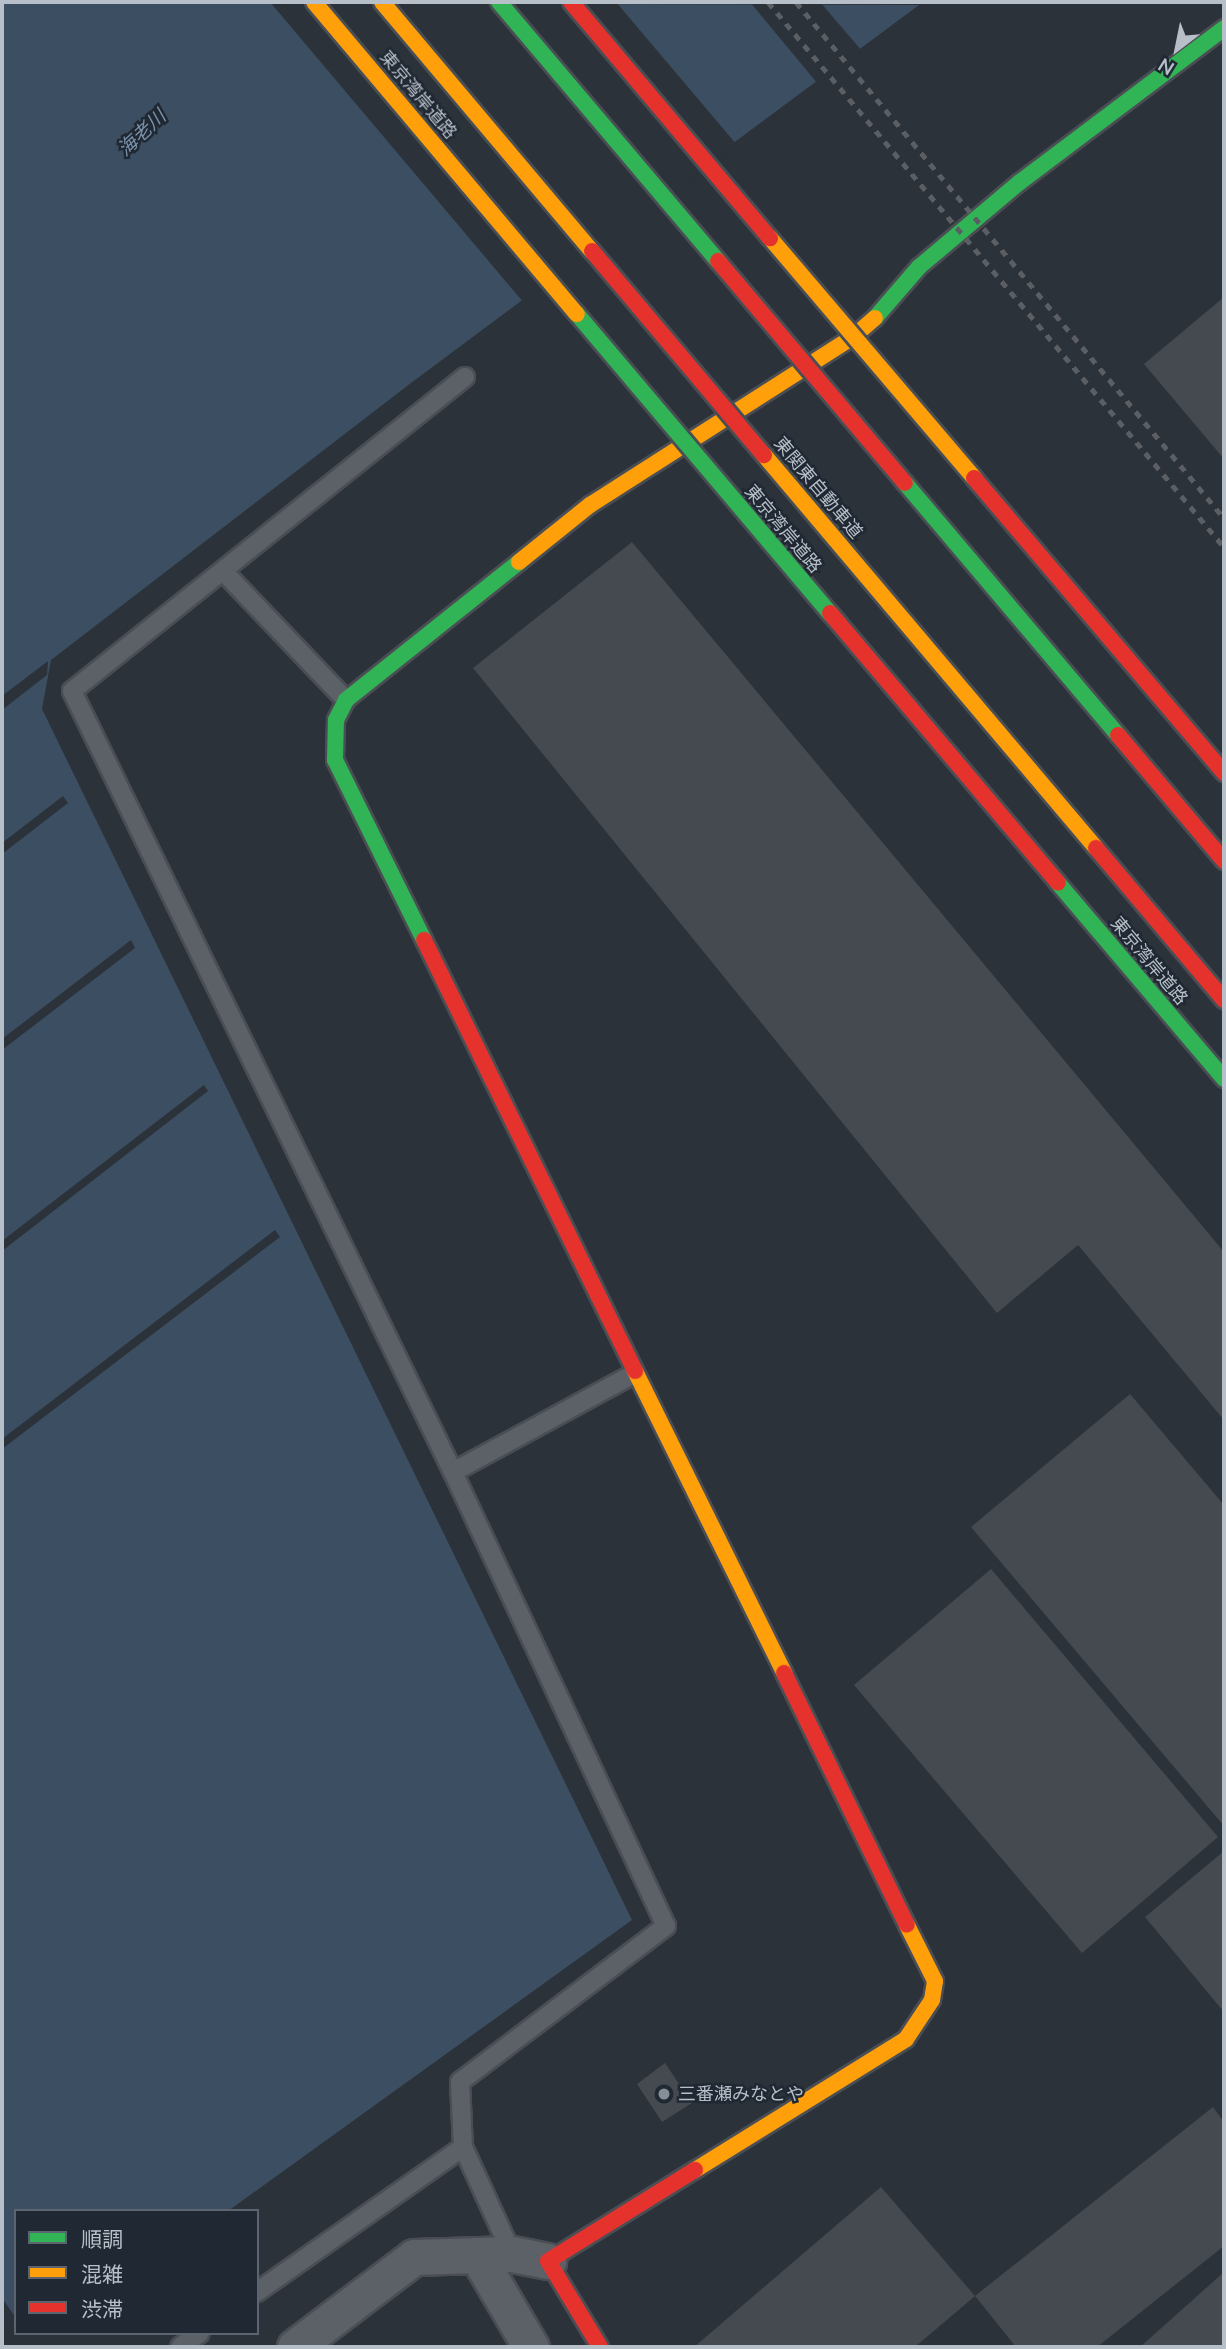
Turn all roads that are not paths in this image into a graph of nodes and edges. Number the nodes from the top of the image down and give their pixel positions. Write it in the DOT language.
graph roads {
  1 [pos="314,2"];
  2 [pos="382,2"];
  3 [pos="499,2"];
  4 [pos="571,2"];
  5 [pos="1224,28"];
  6 [pos="465,377"];
  7 [pos="223,571"];
  8 [pos="346,701"];
  9 [pos="1224,773"];
  10 [pos="1224,861"];
  11 [pos="1224,1000"];
  12 [pos="1224,1079"];
  13 [pos="635,1373"];
  14 [pos="453,1472"];
  15 [pos="463,2147"];
  16 [pos="512,2254"];
  17 [pos="477,2255"];
  18 [pos="548,2261"];
  19 [pos="259,2291"];
  20 [pos="197,2335"];
  21 [pos="180,2347"];
  22 [pos="295,2347"];
  23 [pos="531,2347"];
  24 [pos="600,2347"];
  1 -- 12 [label="main road, 東京湾岸道路, bridge"];
  2 -- 11 [label="main road, 東関東自動車道, bridge"];
  3 -- 10 [label="main road, bridge"];
  4 -- 9 [label="main road, bridge"];
  5 -- 8 [label="main road"];
  6 -- 7 [label="lane"];
  7 -- 8 [label="lane"];
  7 -- 14 [label="lane"];
  8 -- 13 [label="main road"];
  13 -- 14 [label="lane"];
  13 -- 18 [label="main road"];
  14 -- 15 [label="lane"];
  15 -- 16 [label="lane"];
  15 -- 19 [label="lane"];
  16 -- 17 [label="street"];
  16 -- 18 [label="street"];
  17 -- 22 [label="street"];
  17 -- 23 [label="street"];
  18 -- 24 [label="main road"];
  20 -- 21 [label="lane"];
}
